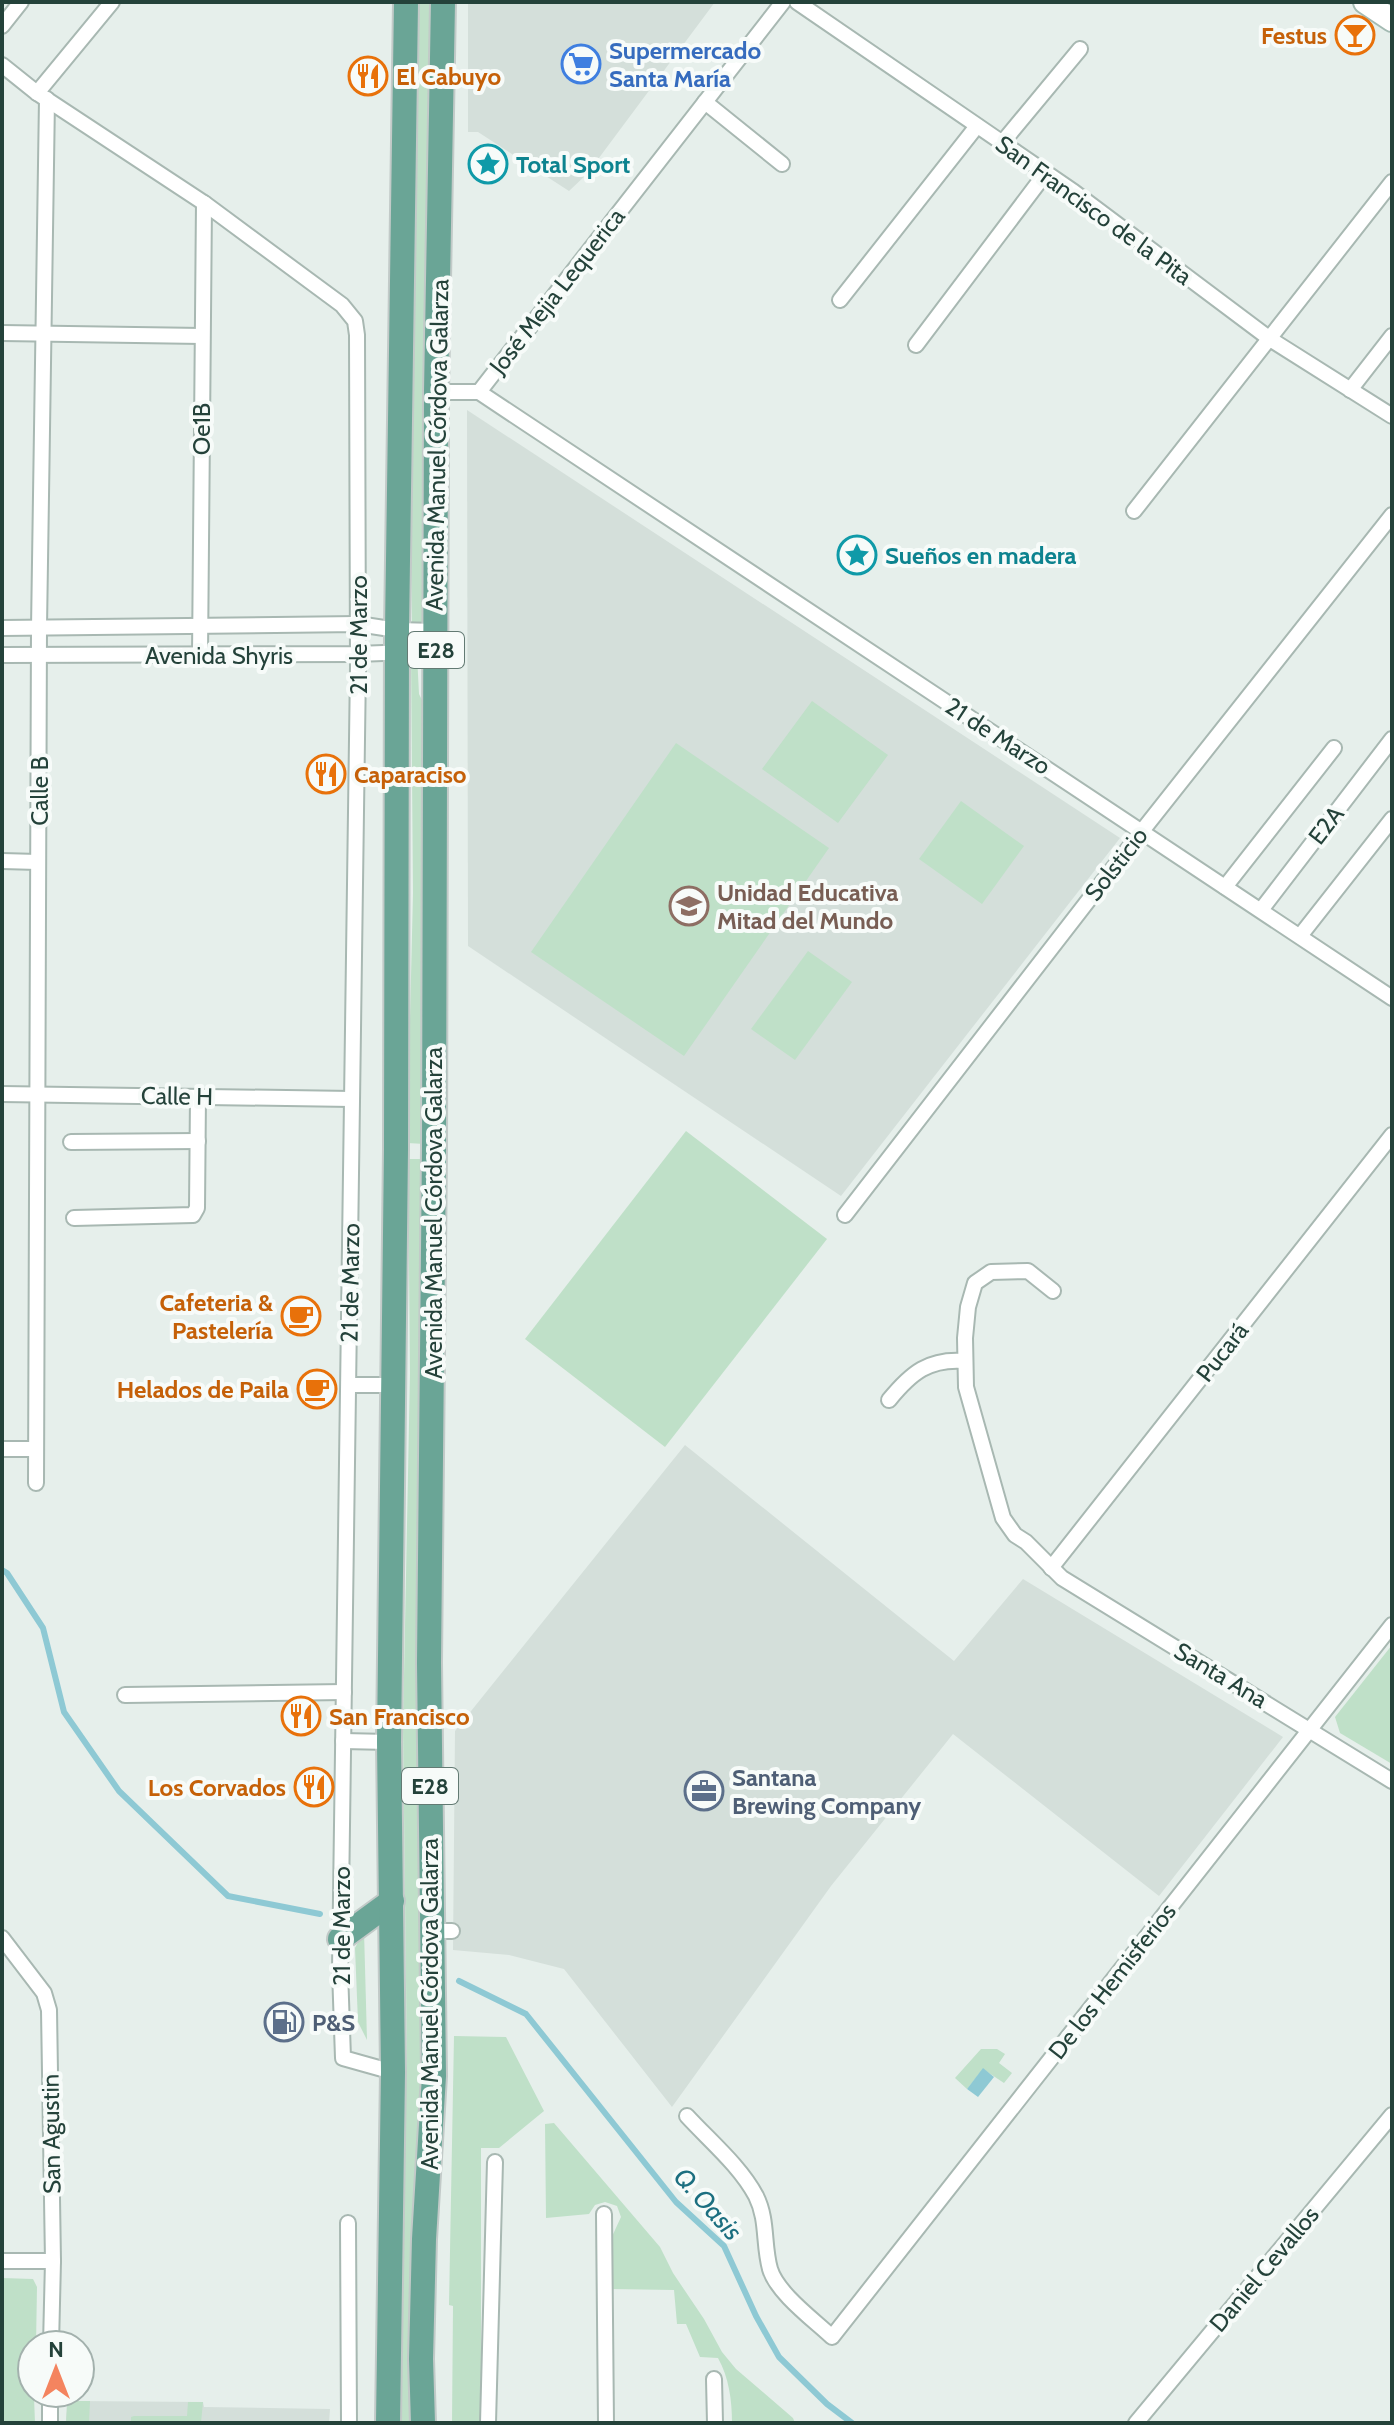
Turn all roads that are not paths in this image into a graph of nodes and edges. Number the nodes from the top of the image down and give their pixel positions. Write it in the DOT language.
graph roads {
  1 [pos="21,2"];
  2 [pos="112,2"];
  3 [pos="406,2"];
  4 [pos="443,2"];
  5 [pos="783,2"];
  6 [pos="797,2"];
  7 [pos="1365,2"];
  8 [pos="1392,20"];
  9 [pos="2,26"];
  10 [pos="1080,49"];
  11 [pos="2,65"];
  12 [pos="42,96"];
  13 [pos="705,102"];
  14 [pos="977,126"];
  15 [pos="1002,143"];
  16 [pos="782,164"];
  17 [pos="1045,174"];
  18 [pos="1392,182"];
  19 [pos="204,203"];
  20 [pos="840,300"];
  21 [pos="2,333"];
  22 [pos="45,334"];
  23 [pos="202,336"];
  24 [pos="1392,336"];
  25 [pos="1270,339"];
  26 [pos="916,345"];
  27 [pos="1350,390"];
  28 [pos="436,392"];
  29 [pos="479,392"];
  30 [pos="1392,416"];
  31 [pos="1134,511"];
  32 [pos="1392,515"];
  33 [pos="358,624"];
  34 [pos="200,626"];
  35 [pos="2,628"];
  36 [pos="39,628"];
  37 [pos="398,641"];
  38 [pos="436,641"];
  39 [pos="357,654"];
  40 [pos="2,655"];
  41 [pos="40,655"];
  42 [pos="200,655"];
  43 [pos="1392,739"];
  44 [pos="1334,748"];
  45 [pos="1392,819"];
  46 [pos="1142,831"];
  47 [pos="2,861"];
  48 [pos="38,862"];
  49 [pos="1225,887"];
  50 [pos="1261,910"];
  51 [pos="1300,936"];
  52 [pos="1392,998"];
  53 [pos="2,1094"];
  54 [pos="37,1094"];
  55 [pos="198,1096"];
  56 [pos="352,1099"];
  57 [pos="1392,1135"];
  58 [pos="198,1141"];
  59 [pos="71,1142"];
  60 [pos="396,1149"];
  61 [pos="434,1149"];
  62 [pos="845,1215"];
  63 [pos="74,1218"];
  64 [pos="1053,1291"];
  65 [pos="965,1361"];
  66 [pos="349,1385"];
  67 [pos="392,1385"];
  68 [pos="889,1400"];
  69 [pos="2,1449"];
  70 [pos="36,1449"];
  71 [pos="36,1483"];
  72 [pos="1051,1568"];
  73 [pos="1392,1625"];
  74 [pos="344,1692"];
  75 [pos="125,1695"];
  76 [pos="1310,1729"];
  77 [pos="343,1741"];
  78 [pos="389,1742"];
  79 [pos="1392,1781"];
  80 [pos="392,1901"];
  81 [pos="2,1938"];
  82 [pos="340,1939"];
  83 [pos="393,2072"];
  84 [pos="1392,2115"];
  85 [pos="687,2116"];
  86 [pos="495,2162"];
  87 [pos="604,2214"];
  88 [pos="348,2223"];
  89 [pos="2,2261"];
  90 [pos="53,2261"];
  91 [pos="51,2329"];
  92 [pos="714,2379"];
  93 [pos="349,2423"];
  94 [pos="388,2423"];
  95 [pos="423,2423"];
  96 [pos="488,2423"];
  97 [pos="606,2423"];
  98 [pos="715,2423"];
  99 [pos="1136,2423"];
  1 -- 9 [label="street"];
  2 -- 12 [label="street"];
  3 -- 37 [label="main road, Avenida Manuel Córdova Galarza / E28"];
  4 -- 28 [label="main road, Avenida Manuel Córdova Galarza / E28"];
  5 -- 13 [label="street, José Mejia Lequerica"];
  6 -- 14 [label="street, San Francisco de la Pita"];
  7 -- 8 [label="main road"];
  10 -- 15 [label="street"];
  11 -- 12 [label="street, 21 de Marzo"];
  12 -- 19 [label="street, 21 de Marzo"];
  12 -- 22 [label="street, Calle B"];
  13 -- 16 [label="street"];
  13 -- 29 [label="street, José Mejia Lequerica"];
  14 -- 15 [label="street, San Francisco de la Pita"];
  14 -- 20 [label="street"];
  15 -- 17 [label="street, San Francisco de la Pita"];
  17 -- 25 [label="street, San Francisco de la Pita"];
  17 -- 26 [label="street"];
  18 -- 25 [label="street"];
  19 -- 23 [label="street, Oe1B"];
  19 -- 33 [label="street, 21 de Marzo"];
  21 -- 22 [label="street"];
  22 -- 23 [label="street"];
  22 -- 36 [label="street, Calle B"];
  23 -- 34 [label="street, Oe1B"];
  24 -- 27 [label="street"];
  25 -- 27 [label="street, San Francisco de la Pita"];
  25 -- 31 [label="street"];
  27 -- 30 [label="street, San Francisco de la Pita"];
  28 -- 29 [label="street"];
  28 -- 38 [label="main road, Avenida Manuel Córdova Galarza / E28"];
  29 -- 46 [label="street, 21 de Marzo"];
  32 -- 46 [label="street, Solsticio"];
  33 -- 34 [label="street, Avenida Shyris"];
  33 -- 37 [label="street, Avenida Shyris"];
  33 -- 39 [label="street, 21 de Marzo"];
  34 -- 36 [label="street, Avenida Shyris"];
  34 -- 42 [label="street, Oe1B"];
  35 -- 36 [label="street, Avenida Shyris"];
  36 -- 41 [label="street, Calle B"];
  37 -- 38 [label="street, Avenida Shyris"];
  37 -- 39 [label="street, Avenida Shyris"];
  37 -- 60 [label="main road, Avenida Manuel Córdova Galarza / E28"];
  38 -- 61 [label="main road, Avenida Manuel Córdova Galarza / E28"];
  39 -- 42 [label="street, Avenida Shyris"];
  39 -- 56 [label="street, 21 de Marzo"];
  40 -- 41 [label="street, Avenida Shyris"];
  41 -- 42 [label="street, Avenida Shyris"];
  41 -- 48 [label="street, Calle B"];
  43 -- 50 [label="street, E2A"];
  44 -- 49 [label="street"];
  45 -- 51 [label="street"];
  46 -- 49 [label="street, 21 de Marzo"];
  46 -- 62 [label="street, Solsticio"];
  47 -- 48 [label="street"];
  48 -- 54 [label="street, Calle B"];
  49 -- 50 [label="street, 21 de Marzo"];
  50 -- 51 [label="street, 21 de Marzo"];
  51 -- 52 [label="street, 21 de Marzo"];
  53 -- 54 [label="street, Calle H"];
  54 -- 55 [label="street, Calle H"];
  54 -- 70 [label="street, Calle B"];
  55 -- 56 [label="street, Calle H"];
  55 -- 58 [label="street"];
  56 -- 66 [label="street, 21 de Marzo"];
  57 -- 72 [label="street, Pucará"];
  58 -- 59 [label="street"];
  58 -- 63 [label="street"];
  60 -- 61 [label="main road"];
  60 -- 67 [label="main road, Avenida Manuel Córdova Galarza / E28"];
  61 -- 95 [label="main road, Avenida Manuel Córdova Galarza / E28"];
  64 -- 65 [label="street, Santa Ana"];
  65 -- 68 [label="street"];
  65 -- 72 [label="street, Santa Ana"];
  66 -- 67 [label="street"];
  66 -- 74 [label="street, 21 de Marzo"];
  67 -- 78 [label="main road, Avenida Manuel Córdova Galarza / E28"];
  69 -- 70 [label="street"];
  70 -- 71 [label="street, Calle B"];
  72 -- 76 [label="street, Santa Ana"];
  73 -- 76 [label="street, De los Hemisferios"];
  74 -- 75 [label="street"];
  74 -- 77 [label="street, 21 de Marzo"];
  76 -- 79 [label="street, Santa Ana"];
  76 -- 85 [label="street, De los Hemisferios"];
  77 -- 78 [label="street"];
  77 -- 82 [label="street, 21 de Marzo"];
  78 -- 80 [label="main road, Avenida Manuel Córdova Galarza / E28"];
  80 -- 82 [label="main road"];
  80 -- 83 [label="main road, Avenida Manuel Córdova Galarza / E28"];
  81 -- 90 [label="street, San Agustin"];
  82 -- 83 [label="street, 21 de Marzo"];
  83 -- 94 [label="main road, Avenida Manuel Córdova Galarza / E28"];
  84 -- 99 [label="street, Daniel Cevallos"];
  86 -- 96 [label="street"];
  87 -- 97 [label="street"];
  88 -- 93 [label="street"];
  89 -- 90 [label="street"];
  90 -- 91 [label="street, San Agustin"];
  92 -- 98 [label="street"];
}
